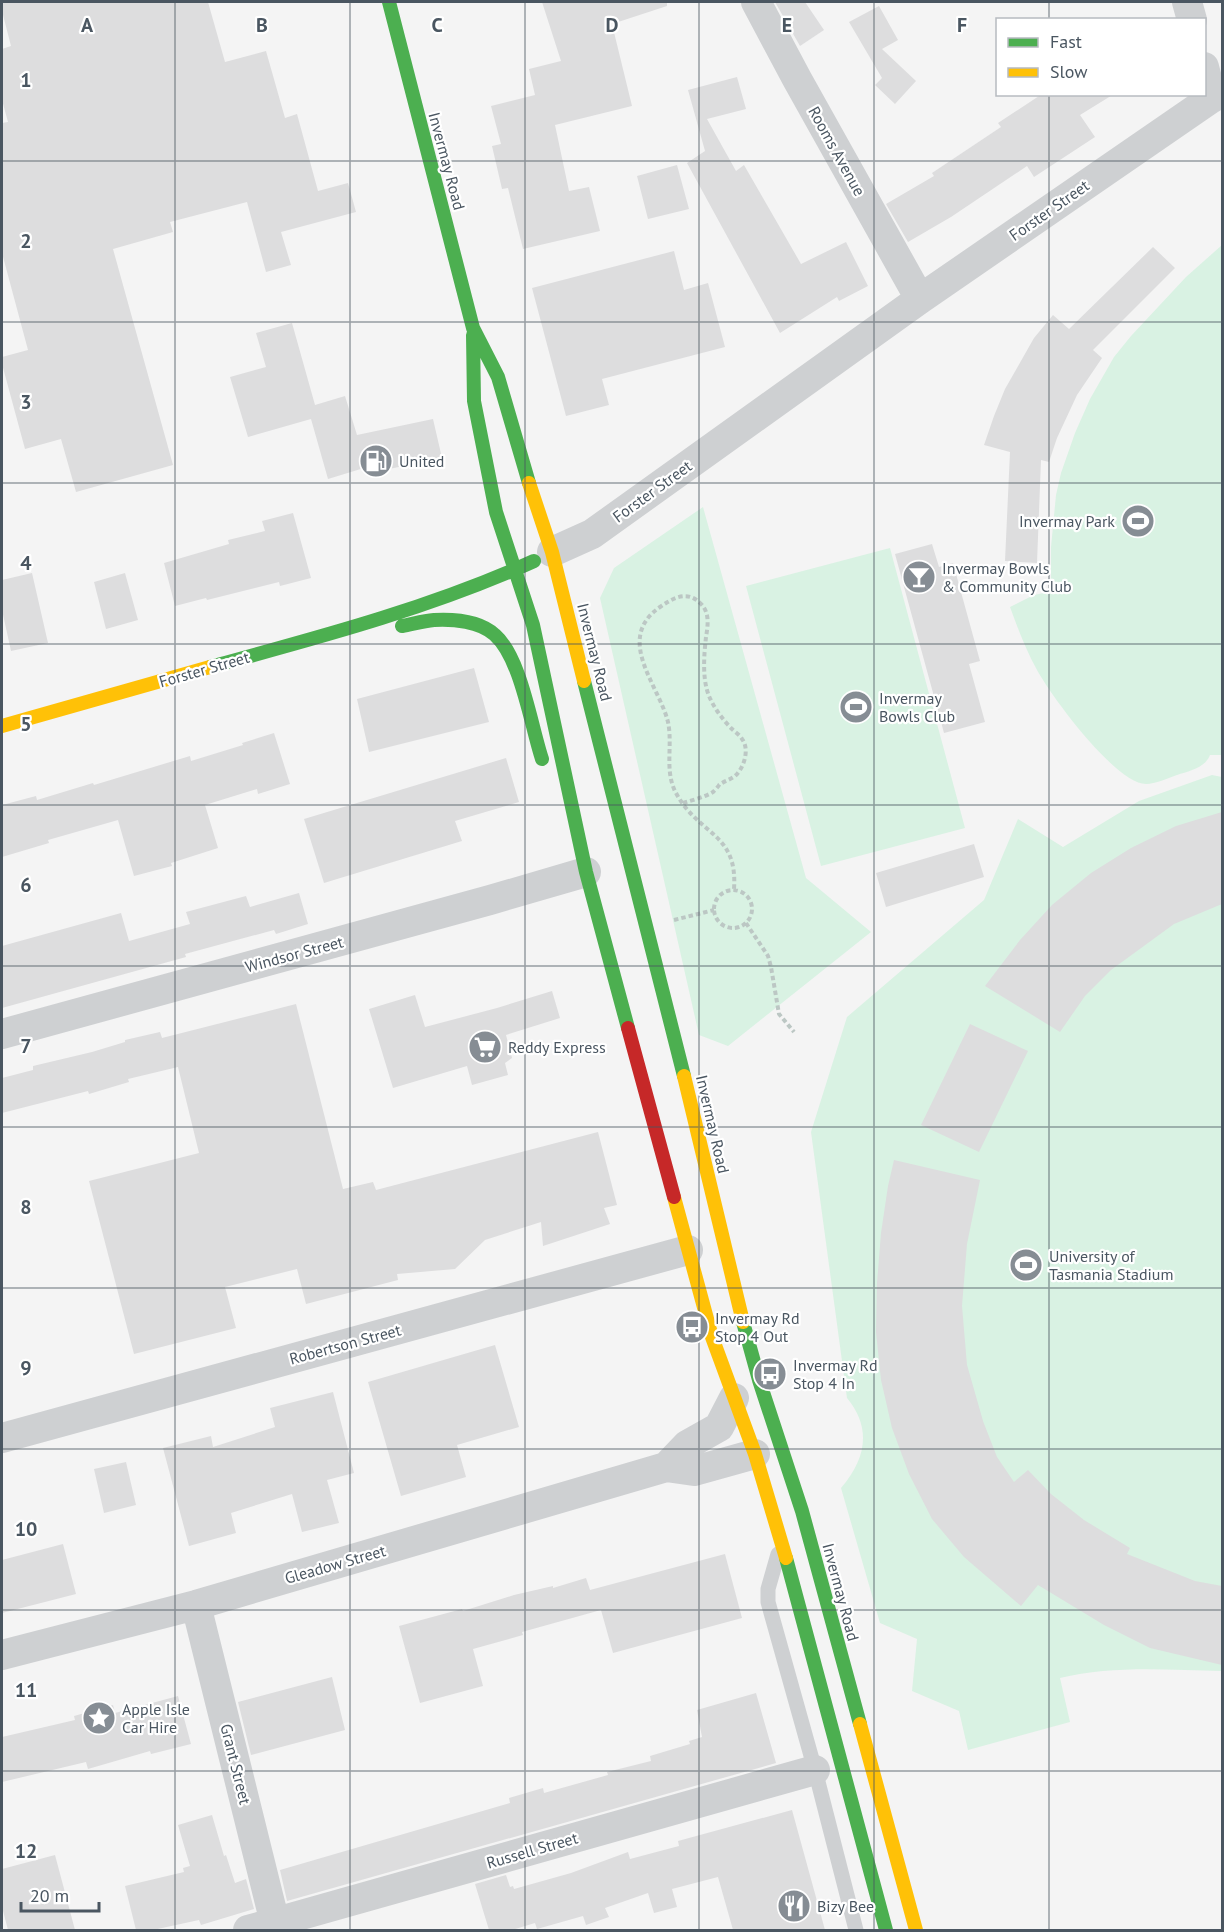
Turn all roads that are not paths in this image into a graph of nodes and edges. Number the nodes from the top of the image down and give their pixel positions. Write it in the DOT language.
graph roads {
  1 [pos="389,2"];
  2 [pos="756,2"];
  3 [pos="1188,2"];
  4 [pos="1192,18"];
  5 [pos="1206,71"];
  6 [pos="1217,95"];
  7 [pos="920,299"];
  8 [pos="473,328"];
  9 [pos="552,552"];
  10 [pos="515,570"];
  11 [pos="302,642"];
  12 [pos="2,726"];
  13 [pos="580,842"];
  14 [pos="586,872"];
  15 [pos="2,1034"];
  16 [pos="688,1250"];
  17 [pos="734,1398"];
  18 [pos="2,1438"];
  19 [pos="767,1448"];
  20 [pos="666,1467"];
  21 [pos="782,1537"];
  22 [pos="196,1605"];
  23 [pos="2,1655"];
  24 [pos="815,1770"];
  25 [pos="888,1830"];
  26 [pos="894,1901"];
  27 [pos="262,1927"];
  28 [pos="856,1930"];
  29 [pos="886,1930"];
  30 [pos="916,1930"];
  1 -- 8 [label="main road, Invermay Road"];
  2 -- 7 [label="street, Rooms Avenue"];
  3 -- 4 [label="street"];
  5 -- 6 [label="street"];
  6 -- 7 [label="street, Forster Street"];
  7 -- 9 [label="street, Forster Street"];
  8 -- 9 [label="main road, Invermay Road"];
  8 -- 10 [label="main road, Invermay Road"];
  9 -- 10 [label="main road, Forster Street"];
  9 -- 19 [label="main road, Invermay Road"];
  10 -- 11 [label="main road, Forster Street"];
  10 -- 13 [label="main road, Invermay Road"];
  11 -- 12 [label="main road, Forster Street"];
  11 -- 13 [label="main road"];
  13 -- 14 [label="main road, Invermay Road"];
  14 -- 15 [label="street, Windsor Street"];
  14 -- 16 [label="main road, Invermay Road"];
  16 -- 17 [label="main road, Invermay Road"];
  16 -- 18 [label="street, Robertson Street"];
  17 -- 19 [label="main road, Invermay Road"];
  17 -- 20 [label="street, Gleadow Street"];
  19 -- 20 [label="street, Gleadow Street"];
  19 -- 21 [label="main road, Invermay Road"];
  19 -- 25 [label="main road, Invermay Road"];
  20 -- 22 [label="street, Gleadow Street"];
  21 -- 24 [label="lane"];
  21 -- 29 [label="main road, Invermay Road"];
  22 -- 23 [label="street, Gleadow Street"];
  22 -- 27 [label="street, Grant Street"];
  24 -- 27 [label="street, Russell Street"];
  24 -- 28 [label="lane"];
  25 -- 26 [label="main road"];
  25 -- 30 [label="main road, Invermay Road"];
}
